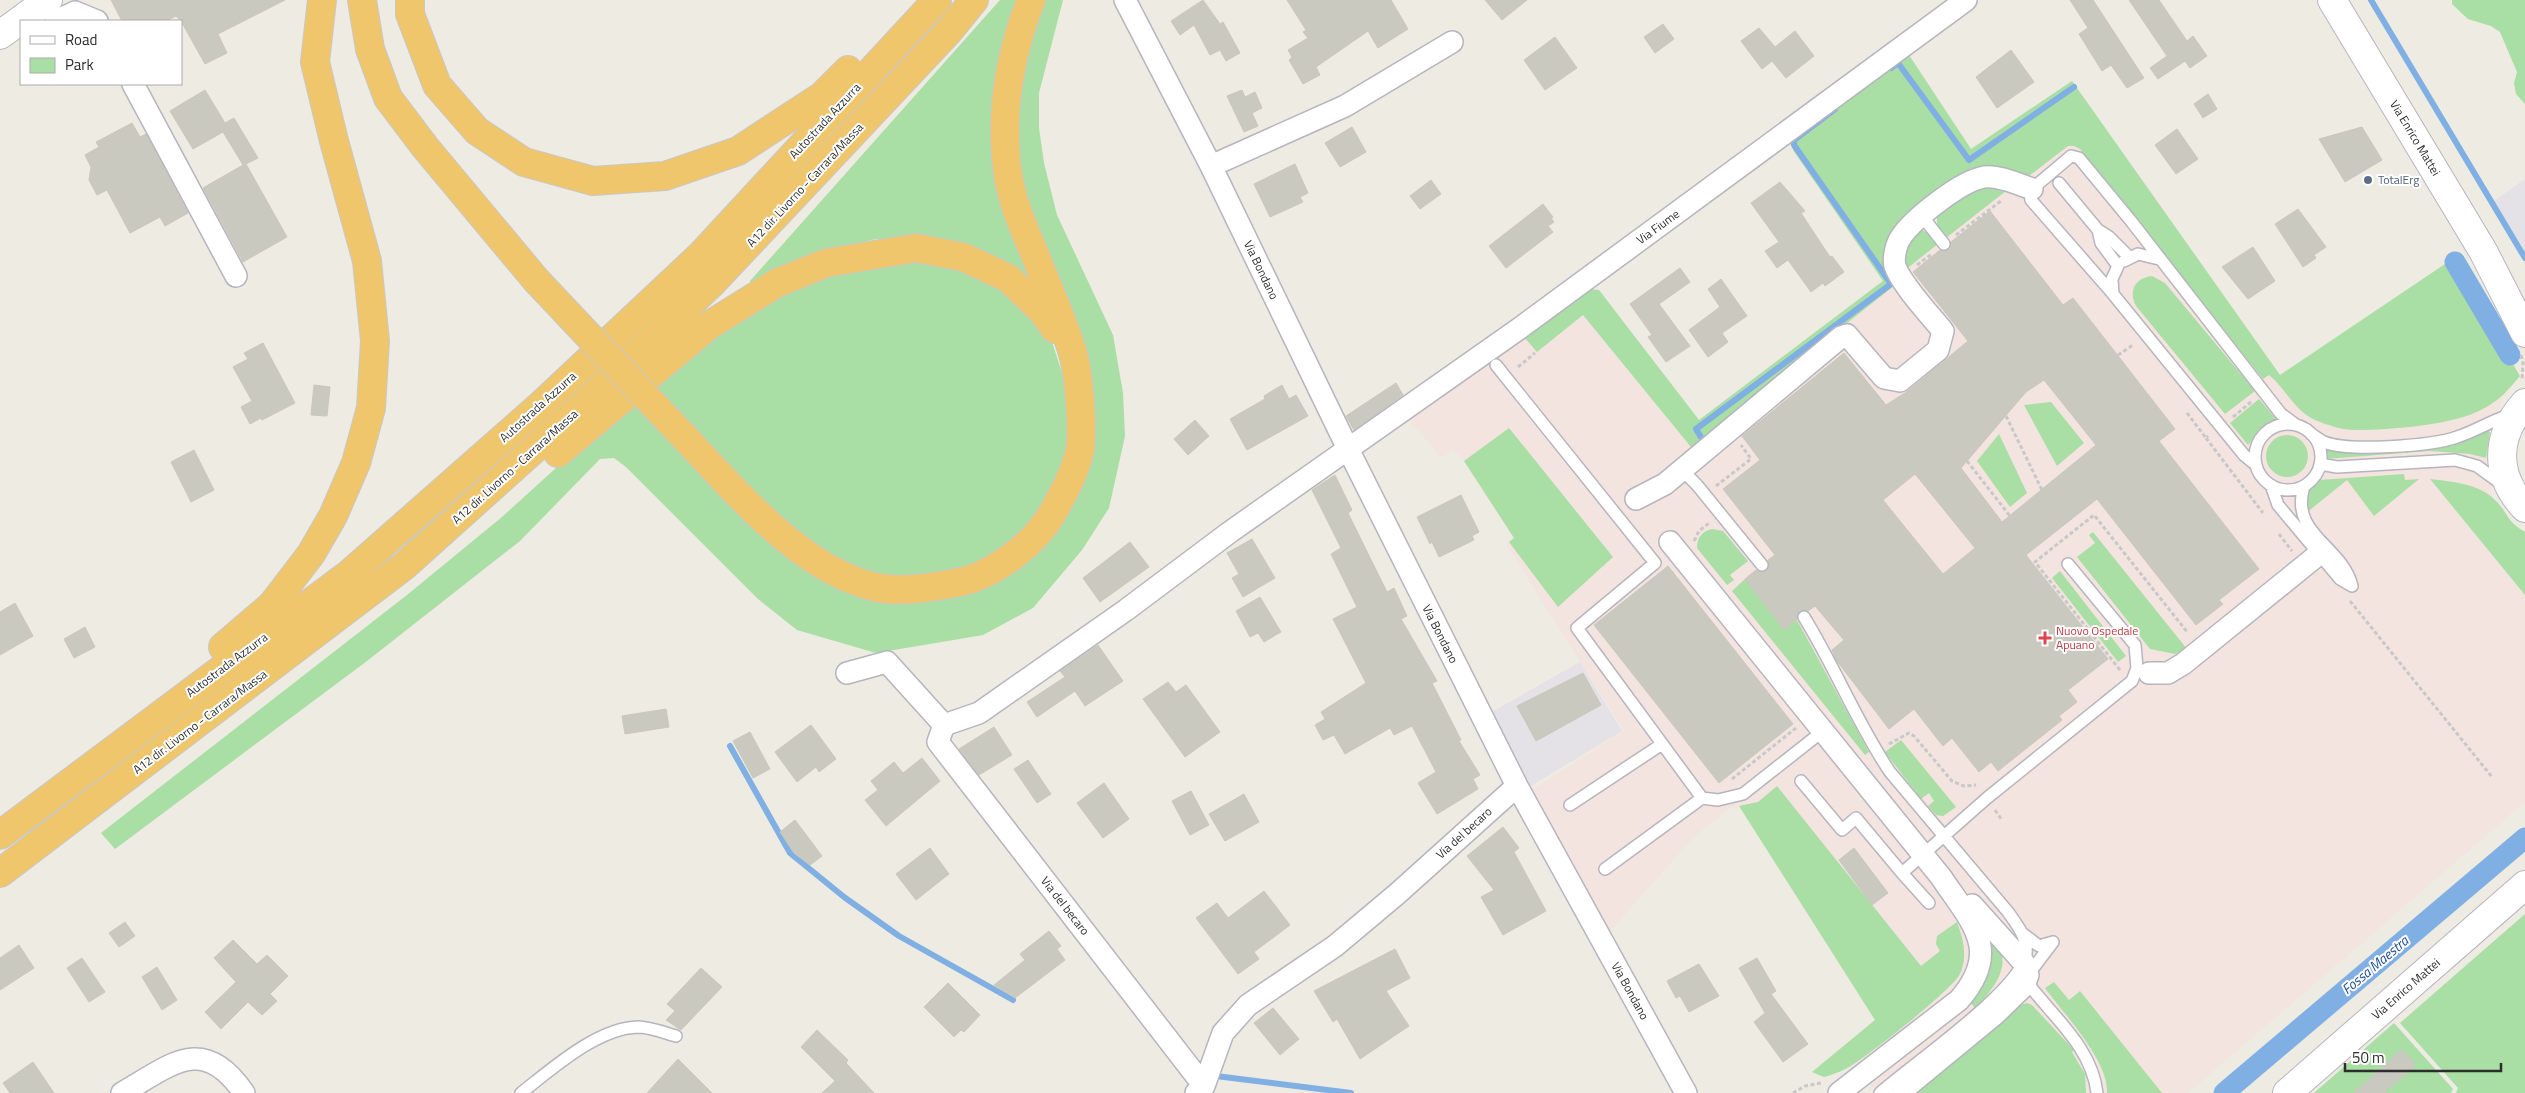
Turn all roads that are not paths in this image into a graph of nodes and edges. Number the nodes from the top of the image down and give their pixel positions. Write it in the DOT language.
graph roads {
  1 [pos="48,0"];
  2 [pos="322,0"];
  3 [pos="362,0"];
  4 [pos="410,0"];
  5 [pos="918,0"];
  6 [pos="936,0"];
  7 [pos="974,0"];
  8 [pos="1031,0"];
  9 [pos="1125,0"];
  10 [pos="1966,0"];
  11 [pos="2332,0"];
  12 [pos="22,20"];
  13 [pos="58,20"];
  14 [pos="95,20"];
  15 [pos="20,22"];
  16 [pos="20,36"];
  17 [pos="0,37"];
  18 [pos="1452,42"];
  19 [pos="134,85"];
  20 [pos="1210,166"];
  21 [pos="2059,183"];
  22 [pos="2032,190"];
  23 [pos="1922,216"];
  24 [pos="2098,230"];
  25 [pos="1944,244"];
  26 [pos="2129,257"];
  27 [pos="2159,259"];
  28 [pos="2118,266"];
  29 [pos="236,276"];
  30 [pos="2498,276"];
  31 [pos="2113,294"];
  32 [pos="2525,311"];
  33 [pos="2522,341"];
  34 [pos="1074,356"];
  35 [pos="1496,365"];
  36 [pos="2520,401"];
  37 [pos="2296,425"];
  38 [pos="2311,434"];
  39 [pos="1348,450"];
  40 [pos="2320,464"];
  41 [pos="2256,465"];
  42 [pos="1672,478"];
  43 [pos="2272,486"];
  44 [pos="2304,486"];
  45 [pos="2517,498"];
  46 [pos="1636,499"];
  47 [pos="1670,542"];
  48 [pos="2320,554"];
  49 [pos="2068,564"];
  50 [pos="1762,565"];
  51 [pos="404,566"];
  52 [pos="1804,617"];
  53 [pos="847,672"];
  54 [pos="2149,674"];
  55 [pos="944,725"];
  56 [pos="1817,735"];
  57 [pos="1662,744"];
  58 [pos="95,764"];
  59 [pos="1801,781"];
  60 [pos="1516,786"];
  61 [pos="1702,798"];
  62 [pos="1570,805"];
  63 [pos="0,836"];
  64 [pos="1944,836"];
  65 [pos="1923,855"];
  66 [pos="1605,869"];
  67 [pos="0,873"];
  68 [pos="1902,873"];
  69 [pos="1941,877"];
  70 [pos="2525,885"];
  71 [pos="1929,903"];
  72 [pos="2022,932"];
  73 [pos="2026,973"];
  74 [pos="676,1036"];
  75 [pos="1831,1088"];
  76 [pos="1200,1089"];
  77 [pos="122,1093"];
  78 [pos="244,1093"];
  79 [pos="521,1093"];
  80 [pos="1686,1093"];
  81 [pos="1880,1093"];
  82 [pos="1899,1093"];
  83 [pos="2098,1093"];
  84 [pos="2288,1093"];
  1 -- 12 [label="main road"];
  2 -- 58 [label="highway"];
  3 -- 34 [label="highway, bridge"];
  4 -- 5 [label="highway"];
  6 -- 58 [label="highway, Autostrada Azzurra"];
  7 -- 51 [label="highway, A12 dir. Livorno - Carrara/Massa"];
  8 -- 34 [label="highway"];
  9 -- 20 [label="street, Via Bondano"];
  10 -- 39 [label="street, Via Fiume"];
  11 -- 30 [label="main road, Via Enrico Mattei"];
  13 -- 14 [label="street"];
  15 -- 17 [label="main road"];
  16 -- 17 [label="street"];
  18 -- 20 [label="street"];
  19 -- 29 [label="street"];
  20 -- 39 [label="street, Via Bondano"];
  21 -- 24 [label="lane"];
  22 -- 23 [label="street"];
  22 -- 27 [label="lane"];
  22 -- 31 [label="lane"];
  23 -- 25 [label="lane"];
  23 -- 42 [label="street"];
  24 -- 26 [label="lane"];
  24 -- 28 [label="lane"];
  26 -- 27 [label="lane"];
  26 -- 28 [label="lane"];
  27 -- 37 [label="lane"];
  28 -- 31 [label="lane"];
  30 -- 32 [label="main road, Via Enrico Mattei"];
  30 -- 33 [label="main road, Via Enrico Mattei"];
  31 -- 41 [label="lane"];
  34 -- 51 [label="highway"];
  35 -- 57 [label="lane"];
  36 -- 38 [label="lane"];
  36 -- 45 [label="main road"];
  37 -- 38 [label="lane"];
  37 -- 41 [label="lane"];
  38 -- 40 [label="lane"];
  39 -- 55 [label="street, Via Fiume"];
  39 -- 60 [label="street, Via Bondano"];
  40 -- 44 [label="lane"];
  40 -- 45 [label="lane"];
  41 -- 43 [label="lane"];
  42 -- 46 [label="street"];
  42 -- 50 [label="lane"];
  43 -- 44 [label="lane"];
  43 -- 48 [label="lane"];
  44 -- 48 [label="lane"];
  47 -- 56 [label="street"];
  48 -- 54 [label="street"];
  49 -- 64 [label="lane"];
  51 -- 67 [label="highway, A12 dir. Livorno - Carrara/Massa"];
  52 -- 64 [label="lane"];
  53 -- 55 [label="street"];
  55 -- 76 [label="street, Via del becaro"];
  56 -- 61 [label="lane"];
  56 -- 65 [label="street"];
  57 -- 61 [label="lane"];
  57 -- 62 [label="lane"];
  58 -- 63 [label="highway"];
  59 -- 68 [label="lane"];
  60 -- 76 [label="street, Via del becaro"];
  60 -- 80 [label="street, Via Bondano"];
  61 -- 66 [label="lane"];
  64 -- 65 [label="lane"];
  64 -- 72 [label="lane"];
  65 -- 68 [label="lane"];
  65 -- 69 [label="street"];
  68 -- 71 [label="lane"];
  69 -- 73 [label="street"];
  69 -- 75 [label="street"];
  70 -- 84 [label="main road, Via Enrico Mattei"];
  72 -- 73 [label="lane"];
  72 -- 73 [label="lane"];
  73 -- 81 [label="lane"];
  73 -- 82 [label="street"];
  73 -- 83 [label="lane"];
  74 -- 79 [label="lane"];
  77 -- 78 [label="street"];
}
